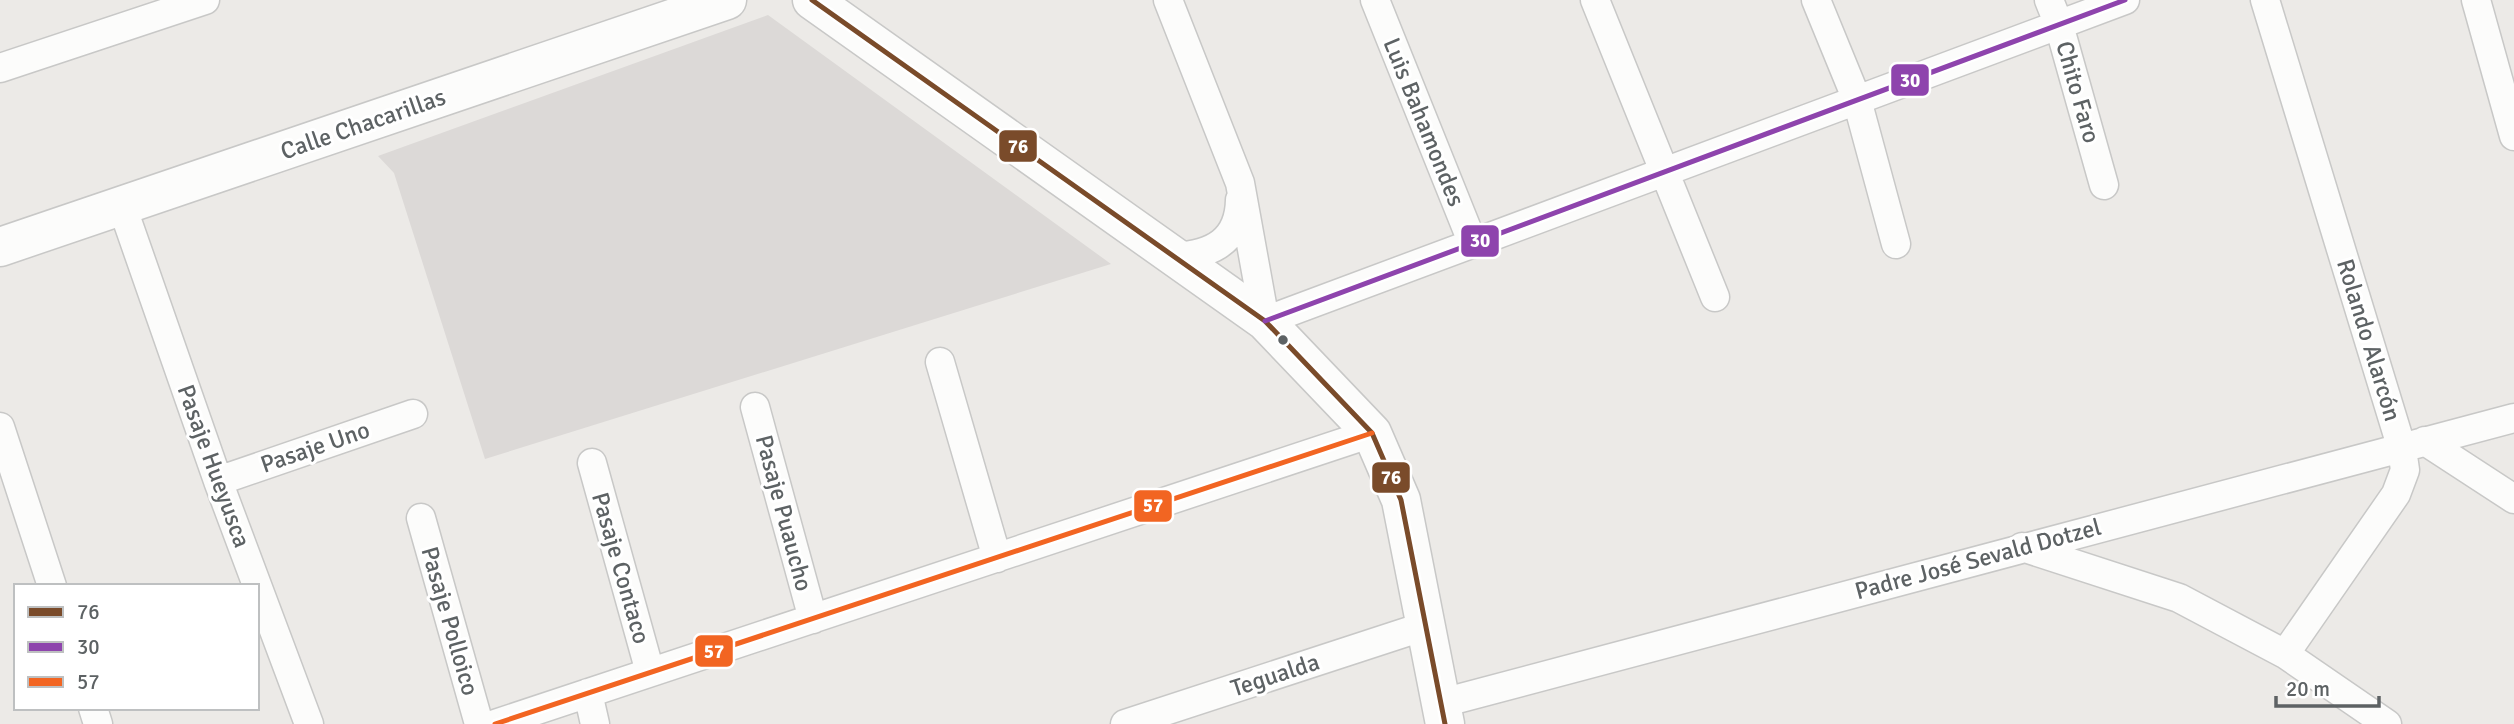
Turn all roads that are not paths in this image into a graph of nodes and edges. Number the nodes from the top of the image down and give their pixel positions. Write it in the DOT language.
graph roads {
  1 [pos="205,0"];
  2 [pos="727,0"];
  3 [pos="812,0"];
  4 [pos="1168,0"];
  5 [pos="1375,0"];
  6 [pos="1595,0"];
  7 [pos="1816,0"];
  8 [pos="2125,0"];
  9 [pos="2265,0"];
  10 [pos="2476,0"];
  11 [pos="2054,13"];
  12 [pos="0,68"];
  13 [pos="1857,100"];
  14 [pos="2514,136"];
  15 [pos="1664,172"];
  16 [pos="1240,183"];
  17 [pos="2104,185"];
  18 [pos="122,206"];
  19 [pos="1473,244"];
  20 [pos="1896,244"];
  21 [pos="0,247"];
  22 [pos="1176,257"];
  23 [pos="1716,297"];
  24 [pos="1265,321"];
  25 [pos="940,362"];
  26 [pos="755,407"];
  27 [pos="412,414"];
  28 [pos="2514,418"];
  29 [pos="0,427"];
  30 [pos="1372,433"];
  31 [pos="2413,445"];
  32 [pos="592,463"];
  33 [pos="218,481"];
  34 [pos="2514,499"];
  35 [pos="421,518"];
  36 [pos="2022,547"];
  37 [pos="997,558"];
  38 [pos="51,584"];
  39 [pos="257,584"];
  40 [pos="259,590"];
  41 [pos="813,619"];
  42 [pos="1425,626"];
  43 [pos="2285,654"];
  44 [pos="650,672"];
  45 [pos="588,693"];
  46 [pos="1443,713"];
  47 [pos="309,724"];
  48 [pos="479,724"];
  49 [pos="495,724"];
  50 [pos="595,724"];
  51 [pos="1125,724"];
  52 [pos="2387,724"];
  1 -- 12 [label="street"];
  2 -- 18 [label="street, Calle Chacarillas"];
  3 -- 22 [label="street"];
  4 -- 16 [label="street"];
  5 -- 19 [label="street, Luis Bahamondes"];
  6 -- 15 [label="street"];
  7 -- 13 [label="street"];
  8 -- 11 [label="street"];
  9 -- 31 [label="street, Rolando Alarcón"];
  10 -- 14 [label="street"];
  11 -- 13 [label="street"];
  11 -- 17 [label="street, Chito Faro"];
  13 -- 15 [label="street"];
  13 -- 20 [label="street"];
  15 -- 19 [label="street"];
  15 -- 23 [label="street"];
  16 -- 22 [label="street"];
  16 -- 24 [label="street"];
  18 -- 21 [label="street, Calle Chacarillas"];
  18 -- 33 [label="street, Pasaje Hueyusca"];
  19 -- 24 [label="street"];
  22 -- 24 [label="street"];
  24 -- 30 [label="street"];
  25 -- 37 [label="street"];
  26 -- 41 [label="street, Pasaje Puaucho"];
  27 -- 33 [label="street, Pasaje Uno"];
  28 -- 31 [label="street, Padre José Sevald Dotzel"];
  29 -- 38 [label="street"];
  30 -- 37 [label="street"];
  30 -- 42 [label="street"];
  31 -- 34 [label="street"];
  31 -- 36 [label="street, Padre José Sevald Dotzel"];
  31 -- 43 [label="street, Rolando Alarcón"];
  32 -- 44 [label="street, Pasaje Contaco"];
  33 -- 39 [label="street, Pasaje Hueyusca"];
  35 -- 48 [label="street, Pasaje Polloico"];
  36 -- 43 [label="street"];
  36 -- 46 [label="street, Padre José Sevald Dotzel"];
  37 -- 41 [label="street"];
  40 -- 47 [label="street, Pasaje Hueyusca"];
  41 -- 44 [label="street"];
  42 -- 46 [label="street"];
  42 -- 51 [label="street, Tegualda"];
  43 -- 52 [label="street"];
  44 -- 45 [label="street"];
  45 -- 49 [label="street"];
  45 -- 50 [label="street"];
}
